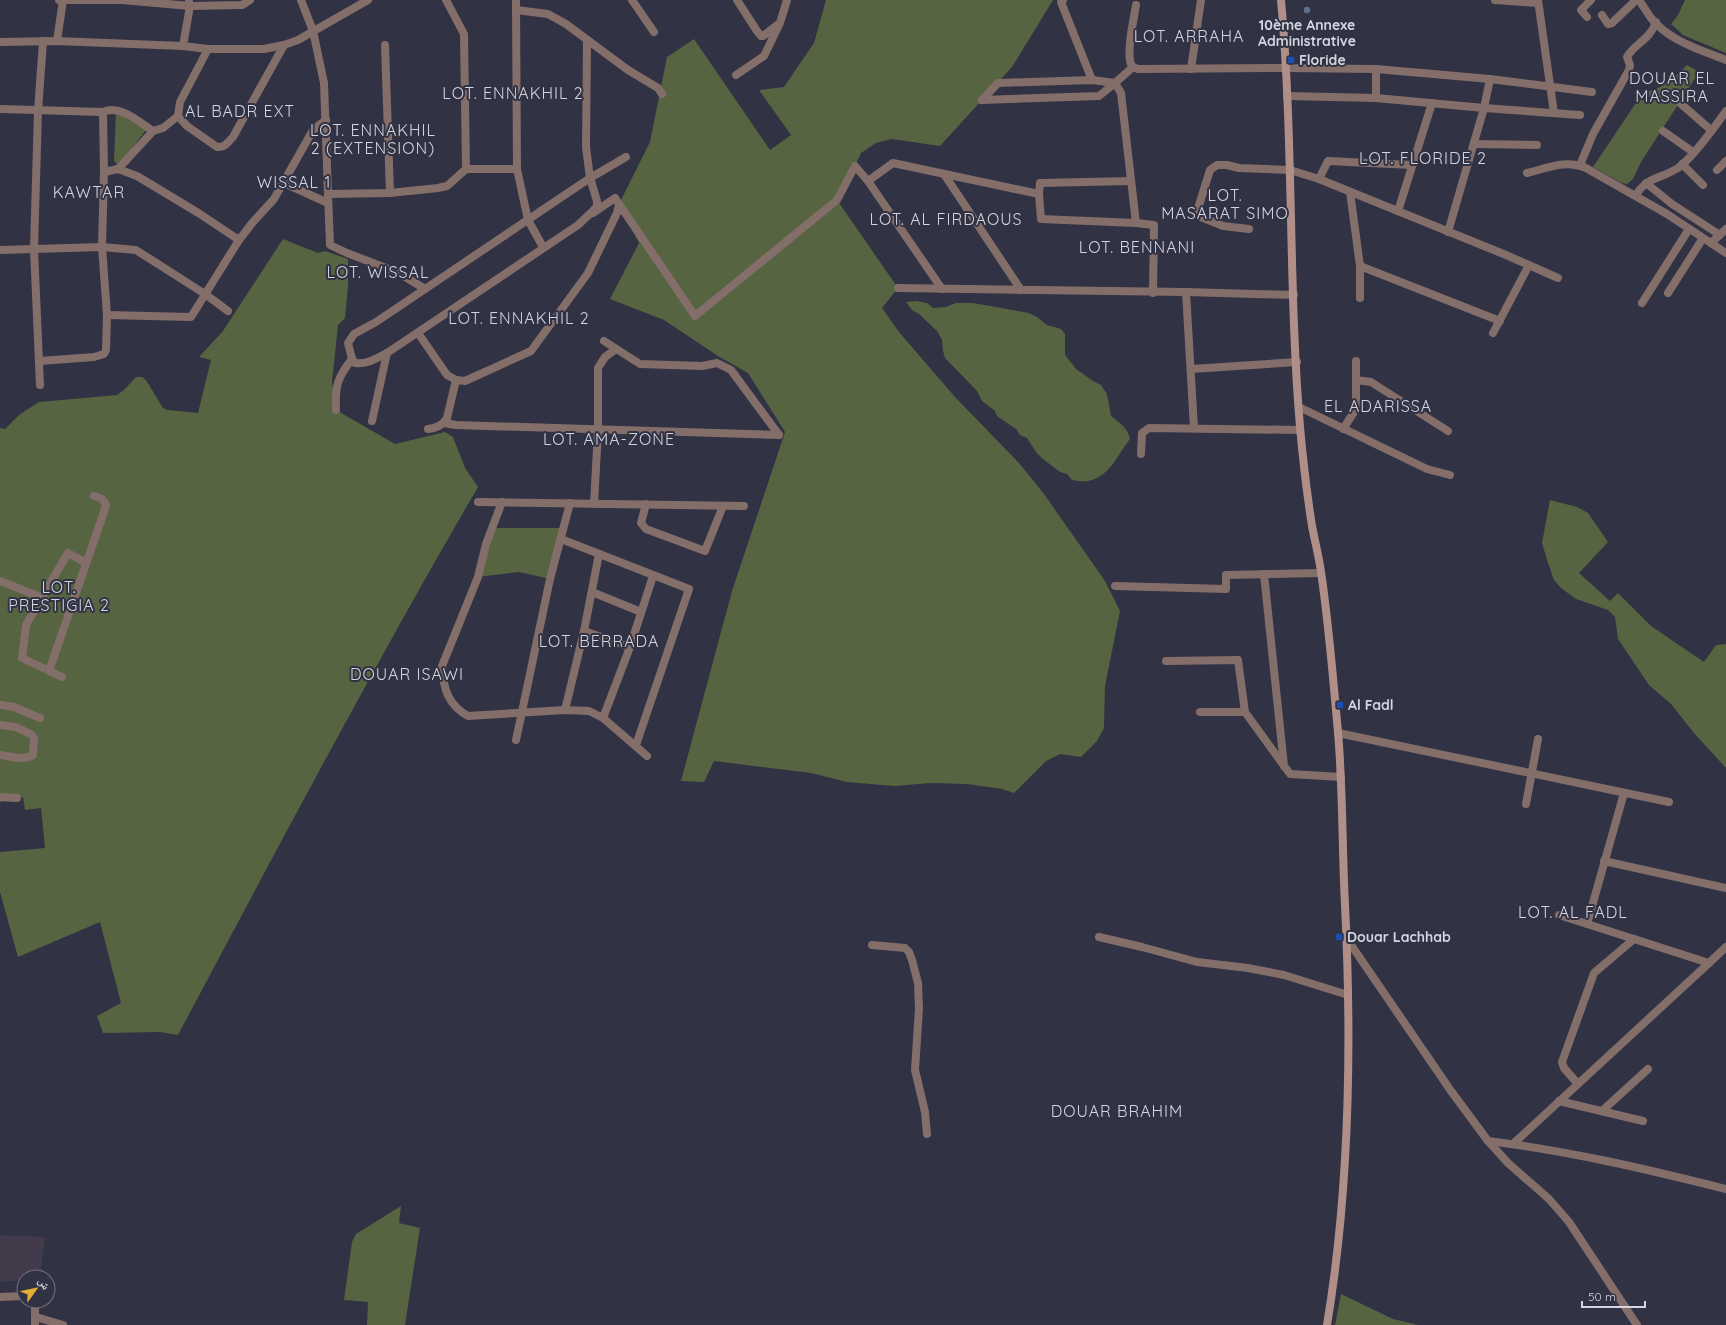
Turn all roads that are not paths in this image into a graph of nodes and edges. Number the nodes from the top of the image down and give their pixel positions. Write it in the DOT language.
graph roads {
  1 [pos="59,0"];
  2 [pos="64,0"];
  3 [pos="122,0"];
  4 [pos="250,0"];
  5 [pos="301,0"];
  6 [pos="368,0"];
  7 [pos="446,0"];
  8 [pos="516,0"];
  9 [pos="632,0"];
  10 [pos="737,0"];
  11 [pos="1063,0"];
  12 [pos="1201,0"];
  13 [pos="1282,0"];
  14 [pos="1494,0"];
  15 [pos="1591,0"];
  16 [pos="1638,0"];
  17 [pos="785,2"];
  18 [pos="1538,2"];
  19 [pos="189,3"];
  20 [pos="1136,5"];
  21 [pos="516,10"];
  22 [pos="1602,15"];
  23 [pos="1586,18"];
  24 [pos="1656,22"];
  25 [pos="780,23"];
  26 [pos="313,31"];
  27 [pos="654,32"];
  28 [pos="587,40"];
  29 [pos="43,41"];
  30 [pos="57,41"];
  31 [pos="0,42"];
  32 [pos="385,45"];
  33 [pos="183,46"];
  34 [pos="284,46"];
  35 [pos="208,49"];
  36 [pos="1726,60"];
  37 [pos="1133,67"];
  38 [pos="1286,68"];
  39 [pos="1191,69"];
  40 [pos="1376,69"];
  41 [pos="736,75"];
  42 [pos="1490,79"];
  43 [pos="1092,80"];
  44 [pos="1115,83"];
  45 [pos="1550,86"];
  46 [pos="1592,92"];
  47 [pos="662,94"];
  48 [pos="1287,96"];
  49 [pos="1376,98"];
  50 [pos="1432,103"];
  51 [pos="1680,104"];
  52 [pos="0,108"];
  53 [pos="1484,108"];
  54 [pos="38,111"];
  55 [pos="1726,111"];
  56 [pos="103,112"];
  57 [pos="1554,113"];
  58 [pos="1580,115"];
  59 [pos="178,116"];
  60 [pos="326,120"];
  61 [pos="1711,130"];
  62 [pos="153,131"];
  63 [pos="1663,131"];
  64 [pos="1474,144"];
  65 [pos="1537,145"];
  66 [pos="1693,152"];
  67 [pos="626,157"];
  68 [pos="1726,161"];
  69 [pos="1682,164"];
  70 [pos="1412,165"];
  71 [pos="1580,165"];
  72 [pos="118,169"];
  73 [pos="466,169"];
  74 [pos="517,170"];
  75 [pos="1290,170"];
  76 [pos="1718,170"];
  77 [pos="104,172"];
  78 [pos="1527,173"];
  79 [pos="944,174"];
  80 [pos="590,178"];
  81 [pos="1319,179"];
  82 [pos="868,181"];
  83 [pos="1131,181"];
  84 [pos="284,183"];
  85 [pos="1646,183"];
  86 [pos="1703,185"];
  87 [pos="1350,192"];
  88 [pos="390,193"];
  89 [pos="328,194"];
  90 [pos="1039,194"];
  91 [pos="1636,196"];
  92 [pos="617,201"];
  93 [pos="328,203"];
  94 [pos="1398,211"];
  95 [pos="587,218"];
  96 [pos="528,220"];
  97 [pos="1136,223"];
  98 [pos="1249,229"];
  99 [pos="1690,229"];
  100 [pos="1448,232"];
  101 [pos="1723,232"];
  102 [pos="1703,238"];
  103 [pos="239,240"];
  104 [pos="1711,243"];
  105 [pos="102,247"];
  106 [pos="543,247"];
  107 [pos="34,249"];
  108 [pos="0,250"];
  109 [pos="1726,253"];
  110 [pos="1529,265"];
  111 [pos="1360,266"];
  112 [pos="1558,278"];
  113 [pos="898,288"];
  114 [pos="425,289"];
  115 [pos="942,289"];
  116 [pos="1021,290"];
  117 [pos="1186,292"];
  118 [pos="1152,293"];
  119 [pos="1668,293"];
  120 [pos="205,294"];
  121 [pos="1294,295"];
  122 [pos="1360,298"];
  123 [pos="1642,303"];
  124 [pos="228,311"];
  125 [pos="107,315"];
  126 [pos="1500,321"];
  127 [pos="418,333"];
  128 [pos="1494,333"];
  129 [pos="604,342"];
  130 [pos="616,349"];
  131 [pos="387,353"];
  132 [pos="352,359"];
  133 [pos="40,361"];
  134 [pos="1356,361"];
  135 [pos="1297,362"];
  136 [pos="1191,369"];
  137 [pos="456,380"];
  138 [pos="1356,380"];
  139 [pos="40,385"];
  140 [pos="1299,407"];
  141 [pos="336,410"];
  142 [pos="372,421"];
  143 [pos="444,423"];
  144 [pos="1194,428"];
  145 [pos="428,429"];
  146 [pos="1343,429"];
  147 [pos="598,430"];
  148 [pos="1300,430"];
  149 [pos="1448,431"];
  150 [pos="1141,454"];
  151 [pos="1450,476"];
  152 [pos="94,496"];
  153 [pos="478,502"];
  154 [pos="502,502"];
  155 [pos="570,503"];
  156 [pos="594,504"];
  157 [pos="646,504"];
  158 [pos="723,506"];
  159 [pos="744,506"];
  160 [pos="561,539"];
  161 [pos="598,554"];
  162 [pos="86,563"];
  163 [pos="1321,573"];
  164 [pos="1264,574"];
  165 [pos="653,576"];
  166 [pos="1,584"];
  167 [pos="1115,586"];
  168 [pos="592,592"];
  169 [pos="43,598"];
  170 [pos="641,612"];
  171 [pos="584,632"];
  172 [pos="630,647"];
  173 [pos="1166,662"];
  174 [pos="49,671"];
  175 [pos="62,677"];
  176 [pos="0,706"];
  177 [pos="565,710"];
  178 [pos="1200,712"];
  179 [pos="1245,712"];
  180 [pos="522,713"];
  181 [pos="40,718"];
  182 [pos="603,718"];
  183 [pos="0,725"];
  184 [pos="1338,733"];
  185 [pos="1538,739"];
  186 [pos="516,740"];
  187 [pos="636,745"];
  188 [pos="0,755"];
  189 [pos="648,756"];
  190 [pos="1284,766"];
  191 [pos="1531,774"];
  192 [pos="1341,777"];
  193 [pos="1624,793"];
  194 [pos="0,798"];
  195 [pos="17,798"];
  196 [pos="1669,802"];
  197 [pos="1526,804"];
  198 [pos="1604,861"];
  199 [pos="1726,888"];
  200 [pos="1559,915"];
  201 [pos="1587,924"];
  202 [pos="1099,937"];
  203 [pos="1347,939"];
  204 [pos="1634,939"];
  205 [pos="872,945"];
  206 [pos="1726,947"];
  207 [pos="1709,963"];
  208 [pos="1348,995"];
  209 [pos="1648,1069"];
  210 [pos="1578,1084"];
  211 [pos="1559,1101"];
  212 [pos="1602,1111"];
  213 [pos="1643,1121"];
  214 [pos="927,1134"];
  215 [pos="1488,1141"];
  216 [pos="1513,1144"];
  217 [pos="1726,1189"];
  218 [pos="16,1296"];
  219 [pos="0,1297"];
  220 [pos="35,1309"];
  221 [pos="35,1321"];
  222 [pos="63,1325"];
  223 [pos="1327,1325"];
  224 [pos="1637,1325"];
  1 -- 2 [label="street"];
  2 -- 3 [label="street"];
  2 -- 30 [label="street"];
  3 -- 19 [label="street"];
  4 -- 19 [label="street"];
  5 -- 26 [label="street"];
  6 -- 26 [label="street"];
  7 -- 73 [label="street"];
  8 -- 21 [label="street"];
  9 -- 27 [label="street"];
  10 -- 25 [label="street"];
  11 -- 43 [label="street"];
  12 -- 39 [label="street"];
  13 -- 38 [label="street"];
  14 -- 18 [label="street"];
  15 -- 23 [label="street"];
  16 -- 22 [label="street"];
  16 -- 24 [label="street"];
  17 -- 25 [label="street"];
  18 -- 45 [label="street"];
  19 -- 33 [label="street"];
  20 -- 37 [label="street"];
  21 -- 28 [label="street"];
  21 -- 74 [label="street"];
  24 -- 36 [label="street"];
  24 -- 71 [label="street"];
  25 -- 41 [label="street"];
  26 -- 34 [label="street"];
  26 -- 60 [label="street"];
  28 -- 47 [label="street"];
  28 -- 80 [label="street"];
  29 -- 30 [label="street"];
  29 -- 31 [label="street"];
  29 -- 54 [label="street"];
  30 -- 33 [label="street"];
  32 -- 88 [label="street"];
  33 -- 35 [label="street"];
  34 -- 35 [label="street"];
  34 -- 59 [label="street"];
  35 -- 59 [label="street"];
  37 -- 39 [label="street"];
  37 -- 44 [label="street"];
  38 -- 39 [label="street"];
  38 -- 40 [label="street"];
  38 -- 48 [label="street"];
  40 -- 42 [label="street"];
  40 -- 49 [label="street"];
  42 -- 45 [label="street"];
  42 -- 53 [label="street"];
  43 -- 44 [label="street"];
  43 -- 44 [label="street"];
  44 -- 83 [label="street"];
  45 -- 46 [label="street"];
  45 -- 57 [label="street"];
  48 -- 49 [label="street"];
  48 -- 75 [label="street"];
  49 -- 50 [label="street"];
  50 -- 53 [label="street"];
  50 -- 70 [label="street"];
  51 -- 61 [label="street"];
  52 -- 54 [label="street"];
  53 -- 57 [label="street"];
  53 -- 64 [label="street"];
  54 -- 56 [label="street"];
  54 -- 107 [label="street"];
  55 -- 61 [label="street"];
  56 -- 62 [label="street"];
  56 -- 77 [label="street"];
  57 -- 58 [label="street"];
  59 -- 62 [label="street"];
  60 -- 84 [label="street"];
  60 -- 89 [label="street"];
  61 -- 66 [label="street"];
  62 -- 72 [label="street"];
  63 -- 66 [label="street"];
  64 -- 65 [label="street"];
  64 -- 100 [label="street"];
  66 -- 69 [label="street"];
  67 -- 80 [label="street"];
  68 -- 76 [label="street"];
  69 -- 85 [label="street"];
  69 -- 86 [label="street"];
  70 -- 81 [label="street"];
  70 -- 94 [label="street"];
  71 -- 78 [label="street"];
  71 -- 91 [label="street"];
  72 -- 77 [label="street"];
  72 -- 103 [label="street"];
  73 -- 74 [label="street"];
  73 -- 88 [label="street"];
  74 -- 96 [label="street"];
  75 -- 81 [label="street"];
  75 -- 98 [label="street"];
  75 -- 121 [label="street"];
  77 -- 105 [label="street"];
  79 -- 82 [label="street"];
  79 -- 90 [label="street"];
  79 -- 116 [label="street"];
  80 -- 95 [label="street"];
  80 -- 96 [label="street"];
  81 -- 87 [label="street"];
  82 -- 92 [label="street"];
  82 -- 115 [label="street"];
  83 -- 90 [label="street"];
  83 -- 97 [label="street"];
  84 -- 93 [label="street"];
  84 -- 103 [label="street"];
  85 -- 91 [label="street"];
  85 -- 101 [label="street"];
  87 -- 94 [label="street"];
  87 -- 111 [label="street"];
  88 -- 89 [label="street"];
  89 -- 93 [label="street"];
  90 -- 97 [label="street"];
  91 -- 99 [label="street"];
  92 -- 95 [label="street"];
  92 -- 137 [label="street"];
  93 -- 114 [label="street"];
  94 -- 100 [label="street"];
  95 -- 106 [label="street"];
  96 -- 106 [label="street"];
  96 -- 114 [label="street"];
  97 -- 118 [label="street"];
  99 -- 102 [label="street"];
  99 -- 123 [label="street"];
  100 -- 110 [label="street"];
  101 -- 104 [label="street"];
  102 -- 104 [label="street"];
  102 -- 119 [label="street"];
  103 -- 120 [label="street"];
  104 -- 109 [label="street"];
  105 -- 107 [label="street"];
  105 -- 120 [label="street"];
  105 -- 125 [label="street"];
  106 -- 127 [label="street"];
  107 -- 108 [label="street"];
  107 -- 133 [label="street"];
  110 -- 112 [label="street"];
  110 -- 126 [label="street"];
  111 -- 122 [label="street"];
  111 -- 126 [label="street"];
  113 -- 115 [label="street"];
  114 -- 132 [label="street"];
  115 -- 116 [label="street"];
  116 -- 118 [label="street"];
  117 -- 118 [label="street"];
  117 -- 121 [label="street"];
  117 -- 136 [label="street"];
  120 -- 124 [label="street"];
  120 -- 125 [label="street"];
  121 -- 135 [label="street"];
  125 -- 133 [label="street"];
  126 -- 128 [label="street"];
  127 -- 131 [label="street"];
  127 -- 137 [label="street"];
  129 -- 130 [label="street"];
  130 -- 147 [label="street"];
  130 -- 147 [label="street"];
  131 -- 132 [label="street"];
  131 -- 142 [label="street"];
  132 -- 141 [label="street"];
  133 -- 139 [label="street"];
  134 -- 138 [label="street"];
  135 -- 136 [label="street"];
  135 -- 140 [label="street"];
  136 -- 144 [label="street"];
  137 -- 143 [label="street"];
  138 -- 146 [label="street"];
  138 -- 149 [label="street"];
  140 -- 146 [label="street"];
  140 -- 148 [label="street"];
  143 -- 145 [label="street"];
  143 -- 147 [label="street"];
  144 -- 148 [label="street"];
  144 -- 150 [label="street"];
  146 -- 151 [label="street"];
  147 -- 156 [label="street"];
  148 -- 163 [label="street"];
  152 -- 162 [label="street"];
  153 -- 154 [label="street"];
  154 -- 155 [label="street"];
  154 -- 180 [label="street"];
  155 -- 156 [label="street"];
  155 -- 160 [label="street"];
  156 -- 157 [label="street"];
  157 -- 158 [label="street"];
  157 -- 158 [label="street"];
  158 -- 159 [label="street"];
  160 -- 161 [label="street"];
  160 -- 180 [label="street"];
  161 -- 165 [label="street"];
  161 -- 168 [label="street"];
  162 -- 169 [label="street"];
  162 -- 174 [label="street"];
  163 -- 164 [label="street"];
  163 -- 184 [label="street"];
  164 -- 167 [label="street"];
  164 -- 190 [label="street"];
  165 -- 170 [label="street"];
  165 -- 187 [label="street"];
  166 -- 169 [label="street"];
  168 -- 170 [label="street"];
  168 -- 171 [label="street"];
  169 -- 174 [label="street"];
  170 -- 172 [label="street"];
  171 -- 172 [label="street"];
  171 -- 177 [label="street"];
  172 -- 182 [label="street"];
  173 -- 179 [label="street"];
  174 -- 175 [label="street"];
  176 -- 181 [label="street"];
  177 -- 180 [label="street"];
  177 -- 182 [label="street"];
  178 -- 179 [label="street"];
  179 -- 190 [label="street"];
  180 -- 186 [label="street"];
  182 -- 187 [label="street"];
  183 -- 188 [label="street"];
  184 -- 191 [label="street"];
  184 -- 192 [label="street"];
  185 -- 191 [label="street"];
  187 -- 189 [label="street"];
  190 -- 192 [label="street"];
  191 -- 193 [label="street"];
  191 -- 197 [label="street"];
  192 -- 203 [label="street"];
  193 -- 196 [label="street"];
  193 -- 198 [label="street"];
  194 -- 195 [label="street"];
  198 -- 199 [label="street"];
  198 -- 201 [label="street"];
  200 -- 201 [label="street"];
  201 -- 204 [label="street"];
  202 -- 208 [label="street"];
  203 -- 208 [label="street"];
  203 -- 215 [label="street"];
  204 -- 207 [label="street"];
  204 -- 210 [label="street"];
  205 -- 214 [label="street"];
  206 -- 207 [label="street"];
  207 -- 210 [label="street"];
  208 -- 223 [label="street"];
  209 -- 212 [label="street"];
  210 -- 211 [label="street"];
  211 -- 212 [label="street"];
  211 -- 216 [label="street"];
  212 -- 213 [label="street"];
  215 -- 216 [label="street"];
  215 -- 224 [label="street"];
  216 -- 217 [label="street"];
  218 -- 219 [label="street"];
  220 -- 221 [label="street"];
  221 -- 222 [label="street"];
}
